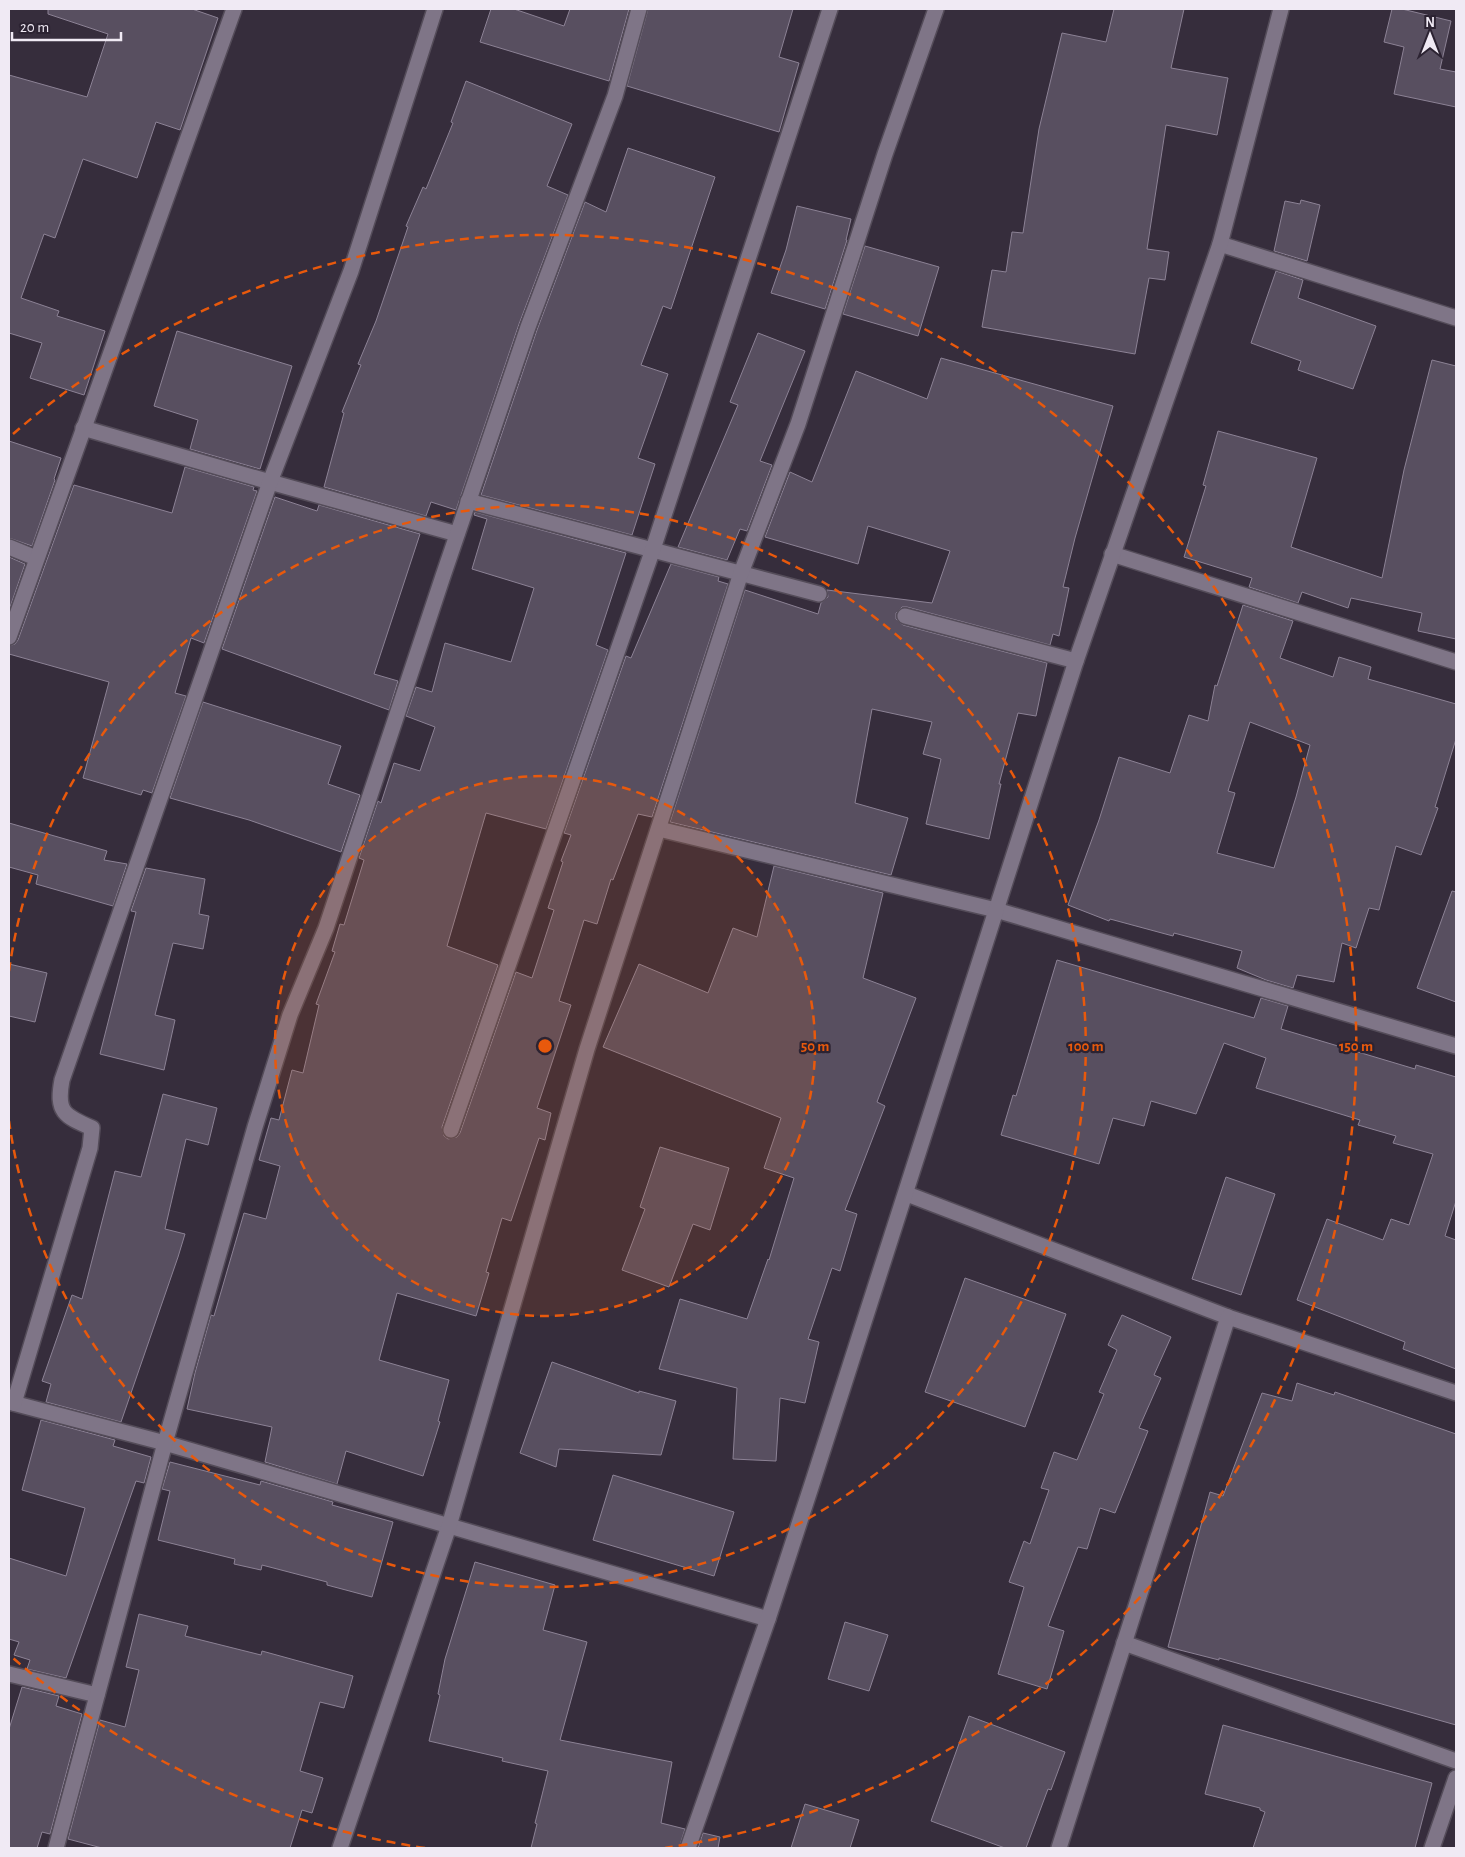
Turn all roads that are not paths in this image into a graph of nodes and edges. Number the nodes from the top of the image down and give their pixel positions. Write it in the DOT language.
graph roads {
  1 [pos="234,9"];
  2 [pos="435,9"];
  3 [pos="639,9"];
  4 [pos="830,9"];
  5 [pos="936,9"];
  6 [pos="1281,9"];
  7 [pos="1220,244"];
  8 [pos="1456,318"];
  9 [pos="83,428"];
  10 [pos="270,482"];
  11 [pos="468,501"];
  12 [pos="458,534"];
  13 [pos="9,547"];
  14 [pos="654,550"];
  15 [pos="1112,554"];
  16 [pos="36,558"];
  17 [pos="742,573"];
  18 [pos="819,594"];
  19 [pos="906,616"];
  20 [pos="9,636"];
  21 [pos="1076,661"];
  22 [pos="1456,662"];
  23 [pos="659,829"];
  24 [pos="996,910"];
  25 [pos="1456,1046"];
  26 [pos="451,1130"];
  27 [pos="907,1194"];
  28 [pos="1228,1317"];
  29 [pos="1456,1393"];
  30 [pos="11,1402"];
  31 [pos="165,1443"];
  32 [pos="449,1526"];
  33 [pos="768,1619"];
  34 [pos="1124,1643"];
  35 [pos="9,1674"];
  36 [pos="98,1695"];
  37 [pos="1456,1760"];
  38 [pos="1456,1778"];
  39 [pos="56,1848"];
  40 [pos="340,1848"];
  41 [pos="688,1848"];
  42 [pos="1059,1848"];
  43 [pos="1432,1848"];
  1 -- 9 [label="street"];
  2 -- 10 [label="street"];
  3 -- 11 [label="street"];
  4 -- 14 [label="street"];
  5 -- 17 [label="street"];
  6 -- 7 [label="street"];
  7 -- 8 [label="street"];
  7 -- 15 [label="street"];
  9 -- 10 [label="street"];
  9 -- 16 [label="street"];
  10 -- 12 [label="street"];
  10 -- 30 [label="street"];
  11 -- 12 [label="street"];
  11 -- 14 [label="street"];
  12 -- 31 [label="street"];
  13 -- 16 [label="street"];
  14 -- 17 [label="street"];
  14 -- 26 [label="street"];
  15 -- 21 [label="street"];
  15 -- 22 [label="street"];
  16 -- 20 [label="street"];
  17 -- 18 [label="street"];
  17 -- 23 [label="street"];
  19 -- 21 [label="street"];
  21 -- 24 [label="street"];
  23 -- 24 [label="street"];
  23 -- 32 [label="street"];
  24 -- 25 [label="street"];
  24 -- 27 [label="street"];
  27 -- 28 [label="street"];
  27 -- 33 [label="street"];
  28 -- 29 [label="street"];
  28 -- 34 [label="street"];
  30 -- 31 [label="street"];
  31 -- 32 [label="street"];
  31 -- 36 [label="street"];
  32 -- 33 [label="street"];
  32 -- 40 [label="street"];
  33 -- 41 [label="street"];
  34 -- 37 [label="street"];
  34 -- 42 [label="street"];
  35 -- 36 [label="street"];
  36 -- 39 [label="street"];
  38 -- 43 [label="street"];
}
